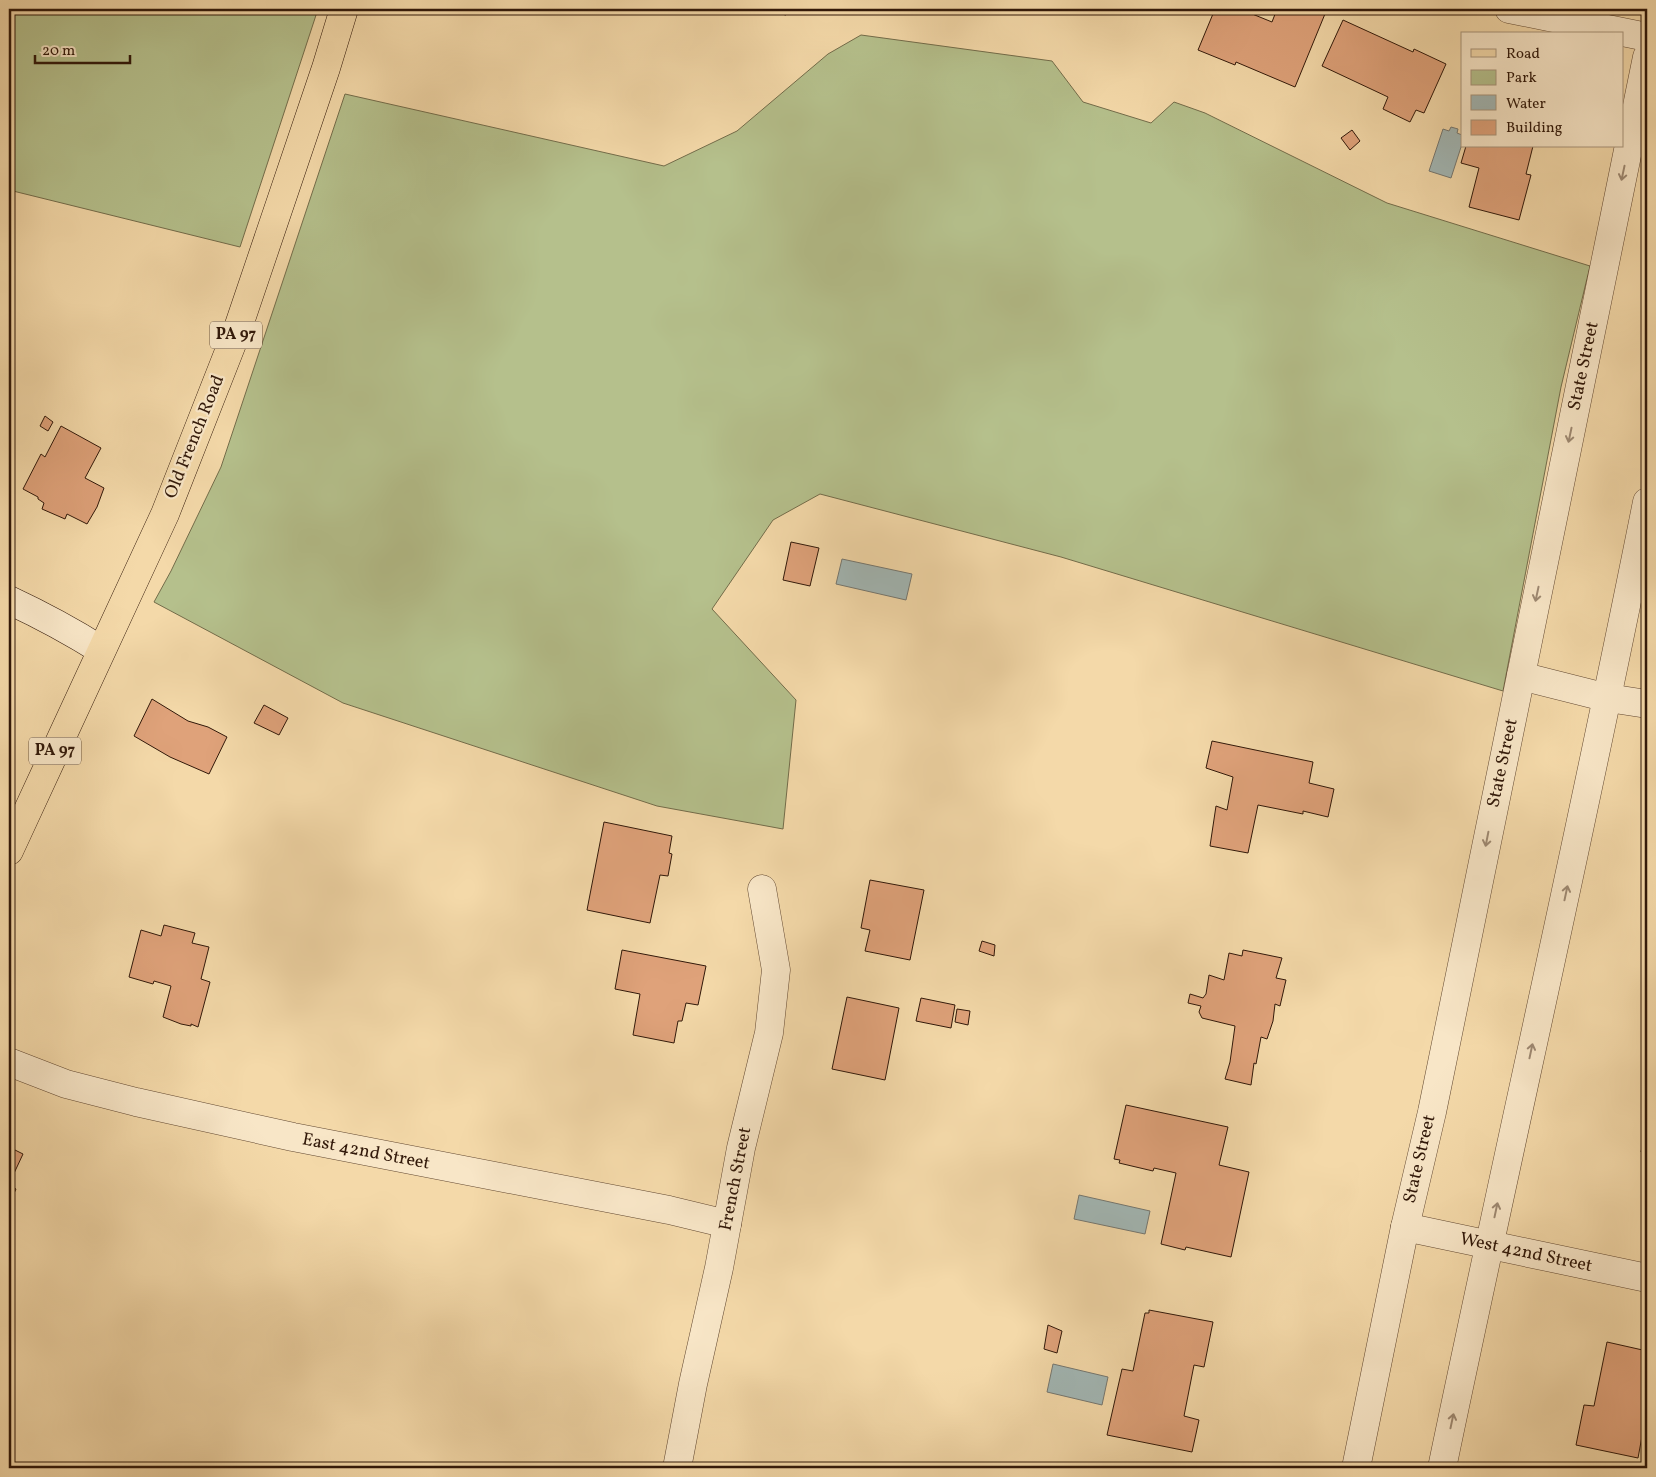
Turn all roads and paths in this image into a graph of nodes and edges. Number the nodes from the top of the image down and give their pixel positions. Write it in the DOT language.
graph roads {
  1 [pos="344,9"];
  2 [pos="1508,9"];
  3 [pos="1622,32"];
  4 [pos="1624,32"];
  5 [pos="1647,37"];
  6 [pos="1647,57"];
  7 [pos="1647,502"];
  8 [pos="9,600"];
  9 [pos="101,650"];
  10 [pos="1521,676"];
  11 [pos="1608,698"];
  12 [pos="1647,704"];
  13 [pos="9,852"];
  14 [pos="762,890"];
  15 [pos="9,1062"];
  16 [pos="727,1224"];
  17 [pos="1404,1227"];
  18 [pos="1489,1246"];
  19 [pos="1647,1278"];
  20 [pos="677,1468"];
  21 [pos="1356,1468"];
  22 [pos="1442,1468"];
  1 -- 9 [label="main road, Old French Road / PA 97"];
  2 -- 3 [label="street"];
  4 -- 5 [label="street"];
  6 -- 10 [label="street, State Street, one-way"];
  7 -- 11 [label="street"];
  8 -- 9 [label="street"];
  9 -- 13 [label="main road, Old French Road / PA 97"];
  10 -- 11 [label="street"];
  10 -- 17 [label="street, State Street, one-way"];
  11 -- 12 [label="street"];
  18 -- 11 [label="street, one-way"];
  14 -- 16 [label="street, French Street"];
  15 -- 16 [label="street, East 42nd Street"];
  16 -- 20 [label="street, French Street"];
  17 -- 18 [label="street, West 42nd Street"];
  17 -- 21 [label="street, State Street"];
  18 -- 19 [label="street, West 42nd Street"];
  22 -- 18 [label="street, one-way"];
}
